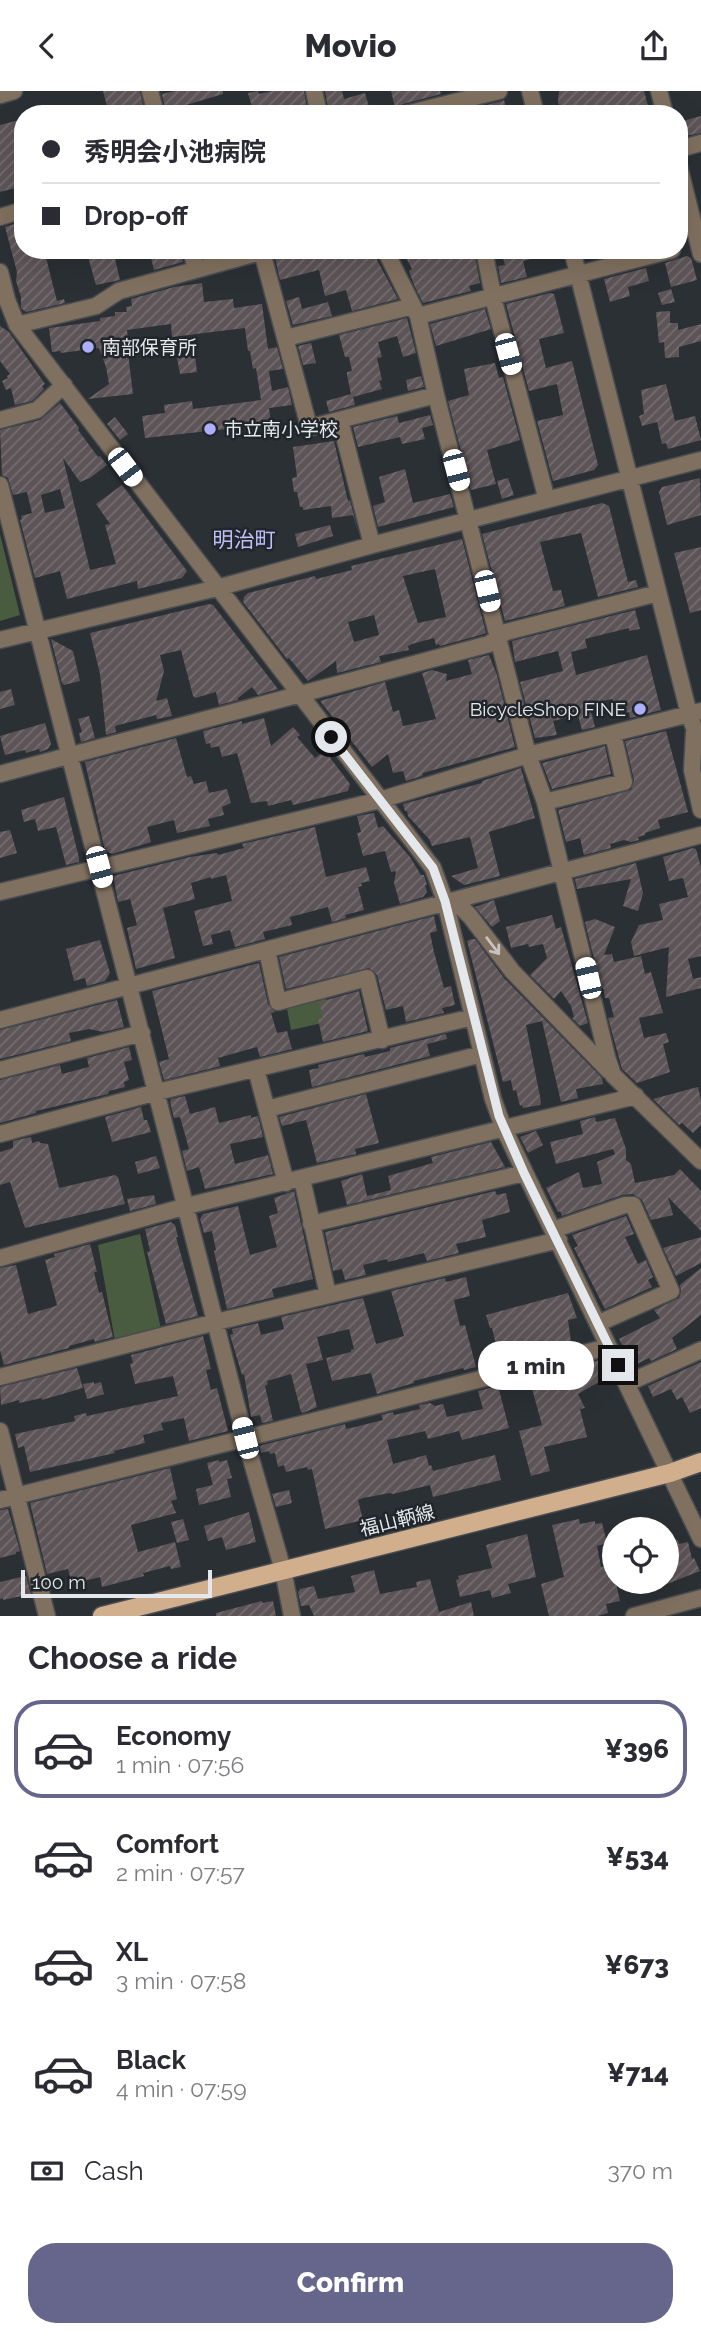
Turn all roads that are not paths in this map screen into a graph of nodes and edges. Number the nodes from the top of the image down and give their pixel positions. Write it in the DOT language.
graph roads {
  1 [pos="14,91"];
  2 [pos="499,91"];
  3 [pos="0,95"];
  4 [pos="459,105"];
  5 [pos="688,201"];
  6 [pos="700,247"];
  7 [pos="193,259"];
  8 [pos="234,259"];
  9 [pos="267,259"];
  10 [pos="390,259"];
  11 [pos="486,259"];
  12 [pos="574,259"];
  13 [pos="638,259"];
  14 [pos="196,269"];
  15 [pos="0,272"];
  16 [pos="578,275"];
  17 [pos="494,295"];
  18 [pos="416,311"];
  19 [pos="11,322"];
  20 [pos="286,338"];
  21 [pos="64,385"];
  22 [pos="436,395"];
  23 [pos="0,420"];
  24 [pos="340,420"];
  25 [pos="701,460"];
  26 [pos="628,479"];
  27 [pos="0,485"];
  28 [pos="547,500"];
  29 [pos="469,520"];
  30 [pos="372,545"];
  31 [pos="217,588"];
  32 [pos="658,593"];
  33 [pos="38,631"];
  34 [pos="498,639"];
  35 [pos="0,641"];
  36 [pos="299,694"];
  37 [pos="695,718"];
  38 [pos="613,734"];
  39 [pos="701,747"];
  40 [pos="69,755"];
  41 [pos="528,755"];
  42 [pos="0,774"];
  43 [pos="380,800"];
  44 [pos="545,802"];
  45 [pos="701,810"];
  46 [pos="701,835"];
  47 [pos="99,867"];
  48 [pos="563,873"];
  49 [pos="0,892"];
  50 [pos="445,901"];
  51 [pos="267,950"];
  52 [pos="130,985"];
  53 [pos="473,1017"];
  54 [pos="0,1020"];
  55 [pos="142,1033"];
  56 [pos="382,1039"];
  57 [pos="482,1054"];
  58 [pos="257,1069"];
  59 [pos="0,1070"];
  60 [pos="613,1075"];
  61 [pos="157,1092"];
  62 [pos="636,1096"];
  63 [pos="267,1109"];
  64 [pos="504,1129"];
  65 [pos="0,1134"];
  66 [pos="701,1161"];
  67 [pos="524,1173"];
  68 [pos="294,1181"];
  69 [pos="187,1206"];
  70 [pos="311,1224"];
  71 [pos="556,1235"];
  72 [pos="0,1258"];
  73 [pos="328,1295"];
  74 [pos="216,1322"];
  75 [pos="599,1323"];
  76 [pos="608,1347"];
  77 [pos="701,1350"];
  78 [pos="0,1377"];
  79 [pos="628,1383"];
  80 [pos="0,1431"];
  81 [pos="245,1438"];
  82 [pos="701,1462"];
  83 [pos="670,1473"];
  84 [pos="8,1498"];
  85 [pos="701,1539"];
  86 [pos="283,1570"];
  87 [pos="701,1598"];
  88 [pos="47,1616"];
  89 [pos="102,1616"];
  90 [pos="292,1616"];
  91 [pos="634,1616"];
  1 -- 3 [label="street"];
  2 -- 4 [label="street"];
  5 -- 6 [label="street"];
  7 -- 14 [label="street"];
  8 -- 14 [label="street"];
  9 -- 20 [label="street"];
  10 -- 18 [label="street"];
  11 -- 17 [label="street"];
  12 -- 16 [label="street"];
  13 -- 16 [label="street"];
  14 -- 19 [label="street"];
  15 -- 19 [label="street"];
  16 -- 17 [label="street"];
  16 -- 26 [label="street"];
  17 -- 18 [label="street"];
  17 -- 28 [label="street"];
  18 -- 20 [label="street"];
  18 -- 22 [label="street"];
  19 -- 21 [label="street"];
  20 -- 24 [label="street"];
  21 -- 23 [label="street"];
  21 -- 31 [label="street"];
  22 -- 24 [label="street"];
  22 -- 29 [label="street"];
  24 -- 30 [label="street"];
  25 -- 26 [label="street"];
  26 -- 28 [label="street"];
  26 -- 32 [label="street"];
  27 -- 33 [label="street"];
  28 -- 29 [label="street"];
  29 -- 30 [label="street"];
  29 -- 34 [label="street"];
  30 -- 31 [label="street"];
  31 -- 33 [label="street"];
  31 -- 36 [label="street"];
  32 -- 34 [label="street"];
  32 -- 37 [label="street"];
  33 -- 35 [label="street"];
  33 -- 40 [label="street"];
  34 -- 36 [label="street"];
  34 -- 41 [label="street"];
  36 -- 40 [label="street"];
  36 -- 43 [label="street"];
  37 -- 38 [label="street"];
  37 -- 39 [label="street"];
  37 -- 45 [label="street"];
  38 -- 41 [label="street"];
  38 -- 44 [label="street"];
  40 -- 42 [label="street"];
  40 -- 47 [label="street"];
  41 -- 43 [label="street"];
  41 -- 44 [label="street"];
  43 -- 47 [label="street"];
  43 -- 50 [label="street"];
  44 -- 48 [label="street"];
  46 -- 48 [label="street"];
  47 -- 49 [label="street"];
  47 -- 52 [label="street"];
  48 -- 50 [label="street"];
  48 -- 60 [label="street"];
  50 -- 51 [label="street"];
  50 -- 53 [label="street"];
  50 -- 60 [label="street, one-way"];
  51 -- 52 [label="street"];
  51 -- 56 [label="street"];
  52 -- 54 [label="street"];
  52 -- 55 [label="street"];
  53 -- 56 [label="street"];
  53 -- 57 [label="street"];
  55 -- 59 [label="street"];
  55 -- 61 [label="street"];
  56 -- 58 [label="street"];
  57 -- 63 [label="street"];
  57 -- 64 [label="street"];
  58 -- 61 [label="street"];
  58 -- 63 [label="street"];
  60 -- 62 [label="street"];
  61 -- 65 [label="street"];
  61 -- 69 [label="street"];
  62 -- 64 [label="street"];
  62 -- 66 [label="street"];
  63 -- 68 [label="street"];
  64 -- 67 [label="street"];
  64 -- 68 [label="street"];
  67 -- 70 [label="street"];
  67 -- 71 [label="street"];
  68 -- 69 [label="street"];
  68 -- 70 [label="street"];
  69 -- 72 [label="street"];
  69 -- 74 [label="street"];
  70 -- 73 [label="street"];
  71 -- 73 [label="street"];
  71 -- 75 [label="street"];
  71 -- 75 [label="street"];
  73 -- 74 [label="street"];
  74 -- 78 [label="street"];
  74 -- 81 [label="street"];
  75 -- 76 [label="street"];
  76 -- 79 [label="street"];
  76 -- 81 [label="street"];
  77 -- 79 [label="street"];
  79 -- 83 [label="street"];
  80 -- 84 [label="street"];
  81 -- 84 [label="street"];
  81 -- 86 [label="street"];
  82 -- 83 [label="main road, 福山鞆線"];
  83 -- 85 [label="street"];
  83 -- 86 [label="main road, 福山鞆線"];
  84 -- 88 [label="street"];
  86 -- 89 [label="main road, 福山鞆線"];
  86 -- 90 [label="street"];
  87 -- 91 [label="street"];
}
